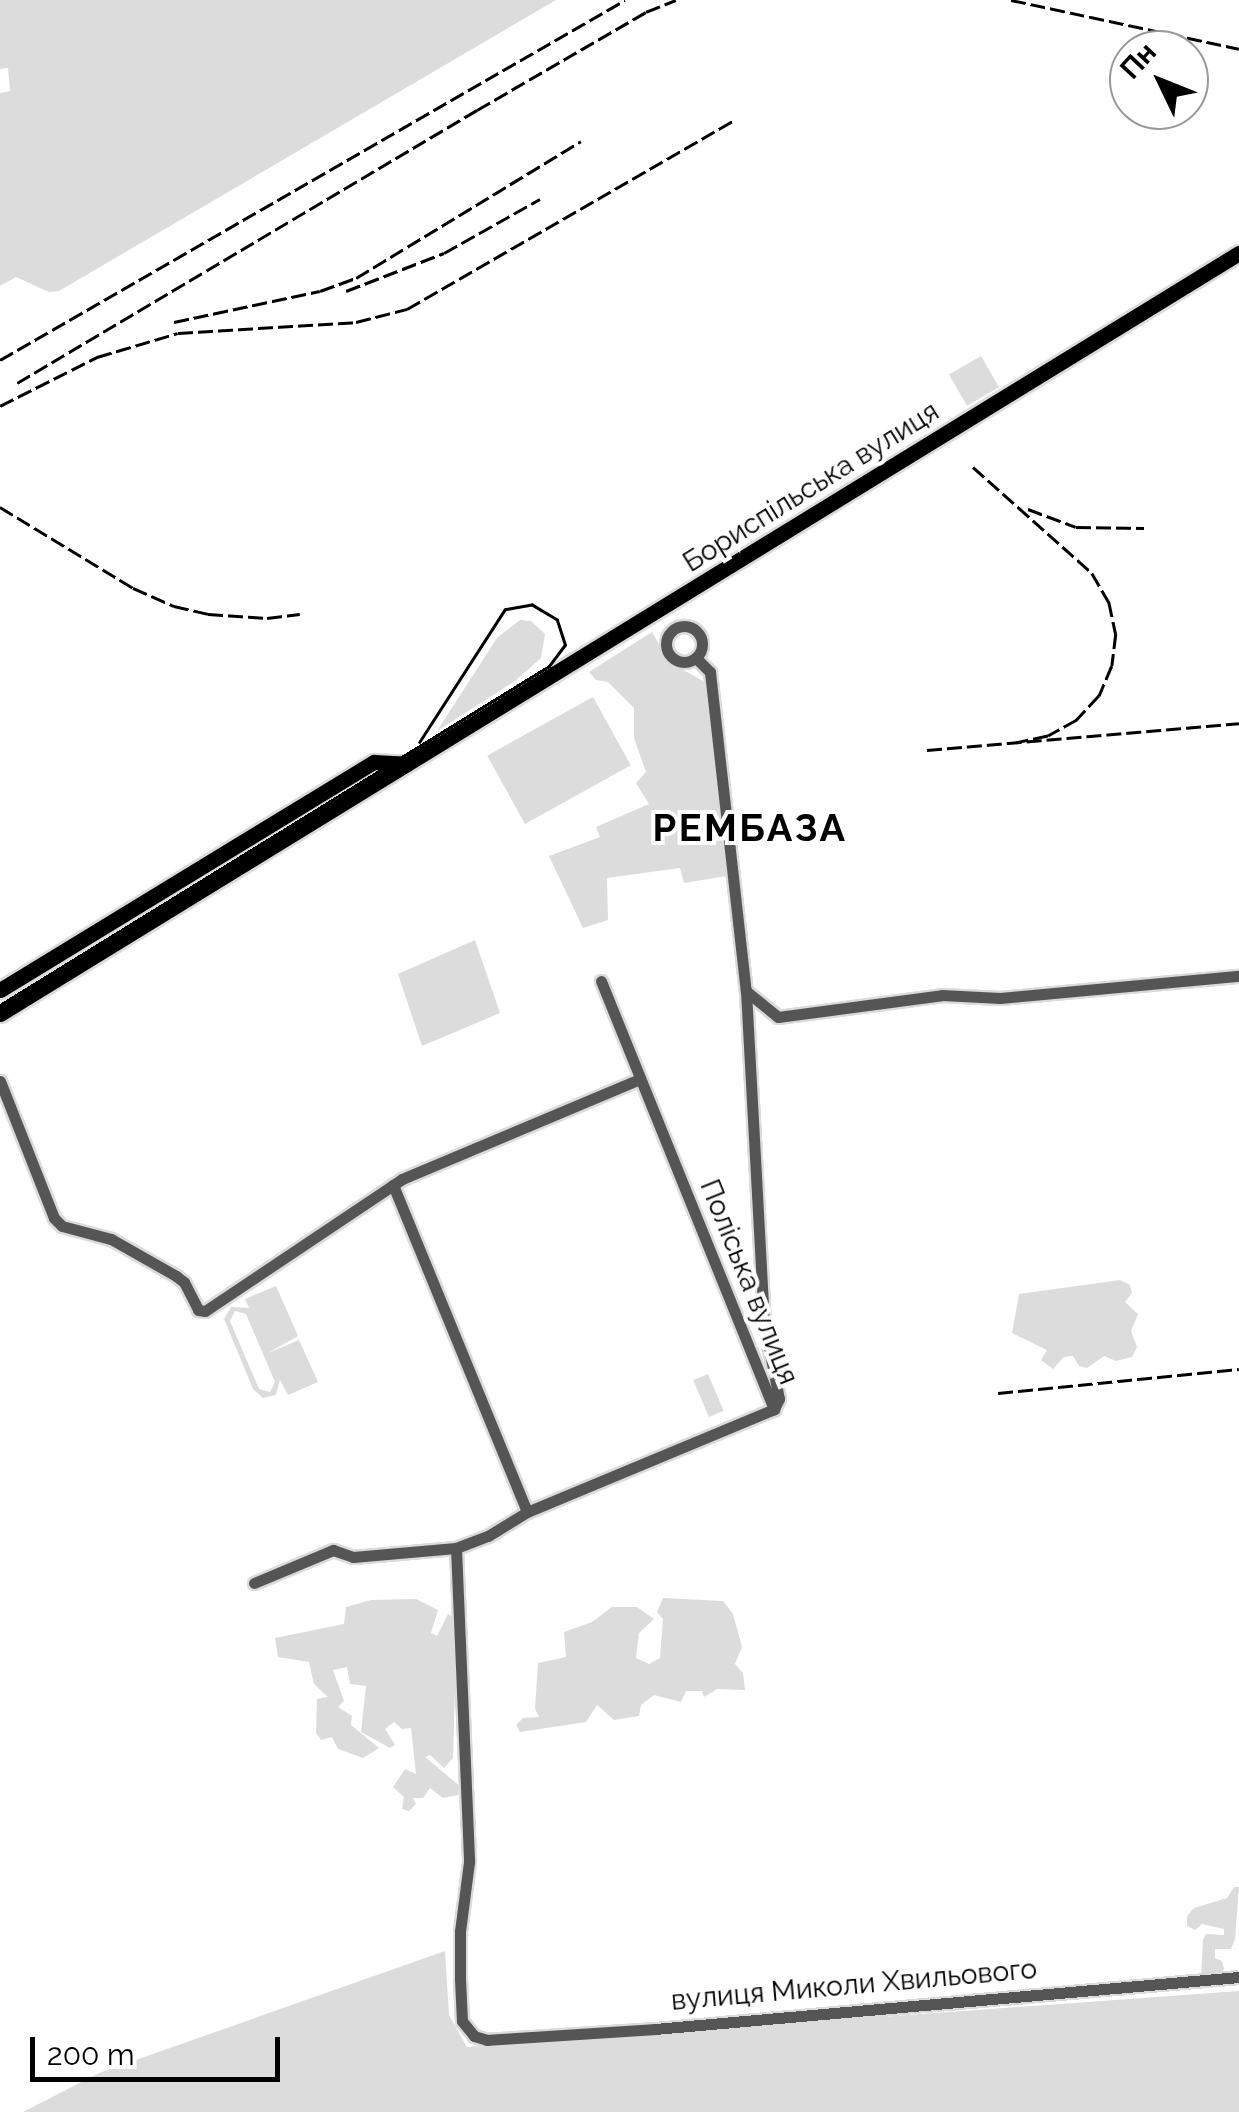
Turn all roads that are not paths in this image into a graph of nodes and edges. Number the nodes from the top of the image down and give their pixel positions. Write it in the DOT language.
graph roads {
  1 [pos="1239,252"];
  2 [pos="666,606"];
  3 [pos="678,626"];
  4 [pos="696,658"];
  5 [pos="408,764"];
  6 [pos="1239,976"];
  7 [pos="600,982"];
  8 [pos="0,990"];
  9 [pos="746,991"];
  10 [pos="0,1014"];
  11 [pos="638,1080"];
  12 [pos="0,1081"];
  13 [pos="393,1185"];
  14 [pos="774,1409"];
  15 [pos="527,1512"];
  16 [pos="456,1548"];
  17 [pos="254,1583"];
  18 [pos="1239,1977"];
  1 -- 2 [label="main road, Бориспільська вулиця"];
  2 -- 3 [label="street"];
  2 -- 5 [label="main road, Бориспільська вулиця"];
  3 -- 4 [label="street"];
  3 -- 4 [label="street"];
  4 -- 9 [label="street"];
  5 -- 8 [label="main road, Бориспільська вулиця"];
  5 -- 10 [label="main road, Бориспільська вулиця"];
  6 -- 9 [label="street"];
  7 -- 11 [label="street, Поліська вулиця"];
  9 -- 14 [label="street"];
  11 -- 13 [label="street"];
  11 -- 14 [label="street, Поліська вулиця"];
  12 -- 13 [label="street"];
  13 -- 15 [label="street"];
  14 -- 15 [label="street, Поліська вулиця"];
  15 -- 16 [label="street, Поліська вулиця"];
  16 -- 17 [label="street, Поліська вулиця"];
  16 -- 18 [label="street, вулиця Миколи Хвильового"];
}
